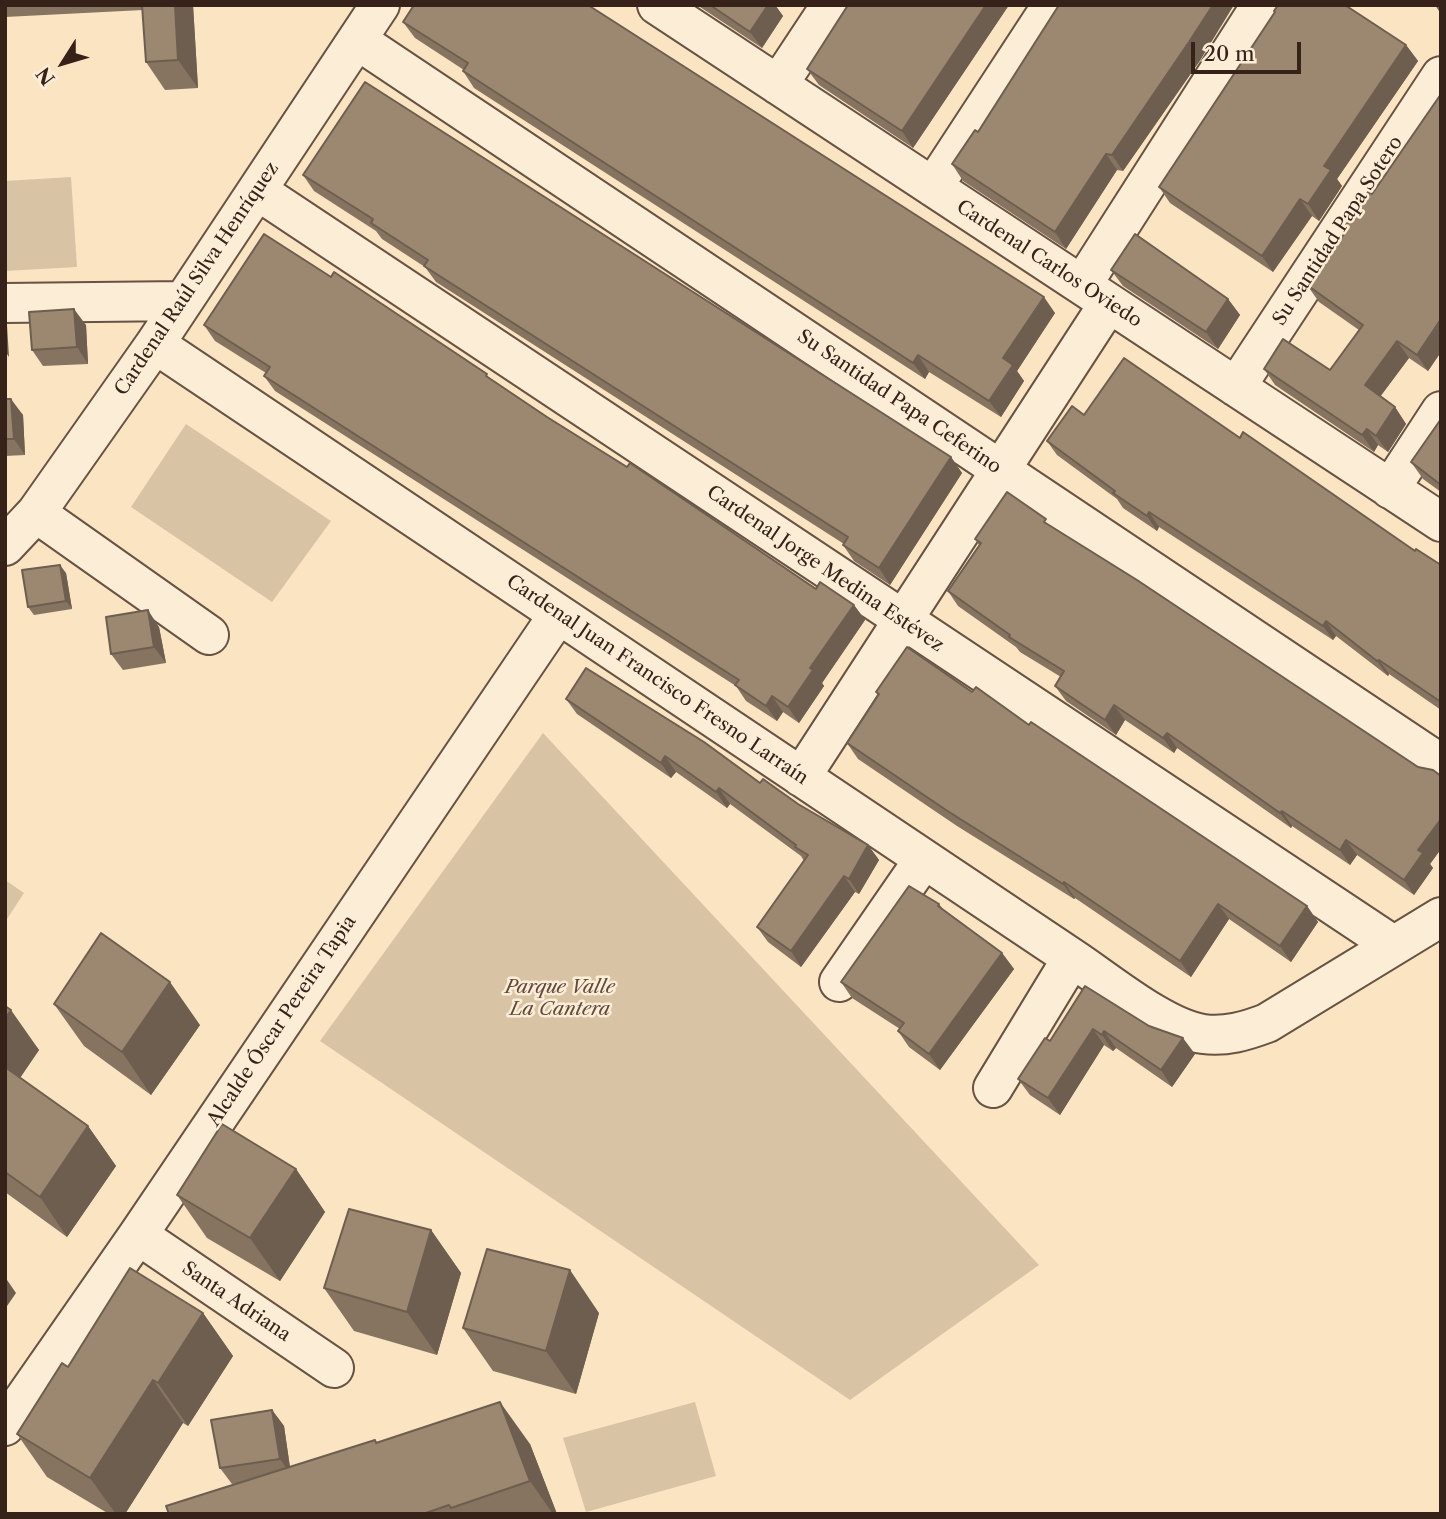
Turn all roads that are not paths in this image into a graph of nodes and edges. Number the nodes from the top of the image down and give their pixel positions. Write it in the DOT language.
graph roads {
  1 [pos="380,5"];
  2 [pos="657,5"];
  3 [pos="831,5"];
  4 [pos="1052,5"];
  5 [pos="1261,5"];
  6 [pos="357,40"];
  7 [pos="1441,76"];
  8 [pos="778,85"];
  9 [pos="933,187"];
  10 [pos="258,191"];
  11 [pos="1095,294"];
  12 [pos="183,301"];
  13 [pos="5,303"];
  14 [pos="155,344"];
  15 [pos="1236,387"];
  16 [pos="1441,411"];
  17 [pos="1001,471"];
  18 [pos="1391,489"];
  19 [pos="36,513"];
  20 [pos="1441,522"];
  21 [pos="5,546"];
  22 [pos="558,615"];
  23 [pos="902,620"];
  24 [pos="209,635"];
  25 [pos="1441,764"];
  26 [pos="801,777"];
  27 [pos="924,859"];
  28 [pos="1441,917"];
  29 [pos="1393,945"];
  30 [pos="1072,958"];
  31 [pos="839,982"];
  32 [pos="993,1088"];
  33 [pos="138,1235"];
  34 [pos="334,1368"];
  35 [pos="7,1422"];
  1 -- 6 [label="street, Cardenal Raúl Silva Henríquez"];
  2 -- 8 [label="street, Cardenal Carlos Oviedo"];
  3 -- 8 [label="street"];
  4 -- 9 [label="street"];
  5 -- 11 [label="street"];
  6 -- 10 [label="street, Cardenal Raúl Silva Henríquez"];
  6 -- 17 [label="street, Su Santidad Papa Ceferino"];
  7 -- 15 [label="street, Su Santidad Papa Sotero"];
  8 -- 9 [label="street, Cardenal Carlos Oviedo"];
  9 -- 11 [label="street, Cardenal Carlos Oviedo"];
  10 -- 12 [label="street, Cardenal Raúl Silva Henríquez"];
  10 -- 23 [label="street, Cardenal Jorge Medina Estévez"];
  11 -- 15 [label="street, Cardenal Carlos Oviedo"];
  11 -- 17 [label="street"];
  12 -- 13 [label="street"];
  12 -- 14 [label="street, Cardenal Raúl Silva Henríquez"];
  14 -- 19 [label="street, Cardenal Raúl Silva Henríquez"];
  14 -- 22 [label="street, Cardenal Juan Francisco Fresno Larraín"];
  15 -- 18 [label="street, Cardenal Carlos Oviedo"];
  16 -- 18 [label="street"];
  17 -- 23 [label="street"];
  17 -- 25 [label="street, Su Santidad Papa Ceferino"];
  18 -- 20 [label="street, Cardenal Carlos Oviedo"];
  19 -- 21 [label="street, Cardenal Raúl Silva Henríquez"];
  19 -- 24 [label="street"];
  22 -- 26 [label="street, Cardenal Juan Francisco Fresno Larraín"];
  22 -- 33 [label="street, Alcalde Óscar Pereira Tapia"];
  23 -- 26 [label="street"];
  23 -- 29 [label="street, Cardenal Jorge Medina Estévez"];
  26 -- 27 [label="street, Cardenal Juan Francisco Fresno Larraín"];
  27 -- 30 [label="street, Cardenal Juan Francisco Fresno Larraín"];
  27 -- 31 [label="street"];
  28 -- 29 [label="street, Cardenal Juan Francisco Fresno Larraín"];
  29 -- 30 [label="street, Cardenal Juan Francisco Fresno Larraín"];
  30 -- 32 [label="street"];
  33 -- 34 [label="street, Santa Adriana"];
  33 -- 35 [label="street, Alcalde Óscar Pereira Tapia"];
}
